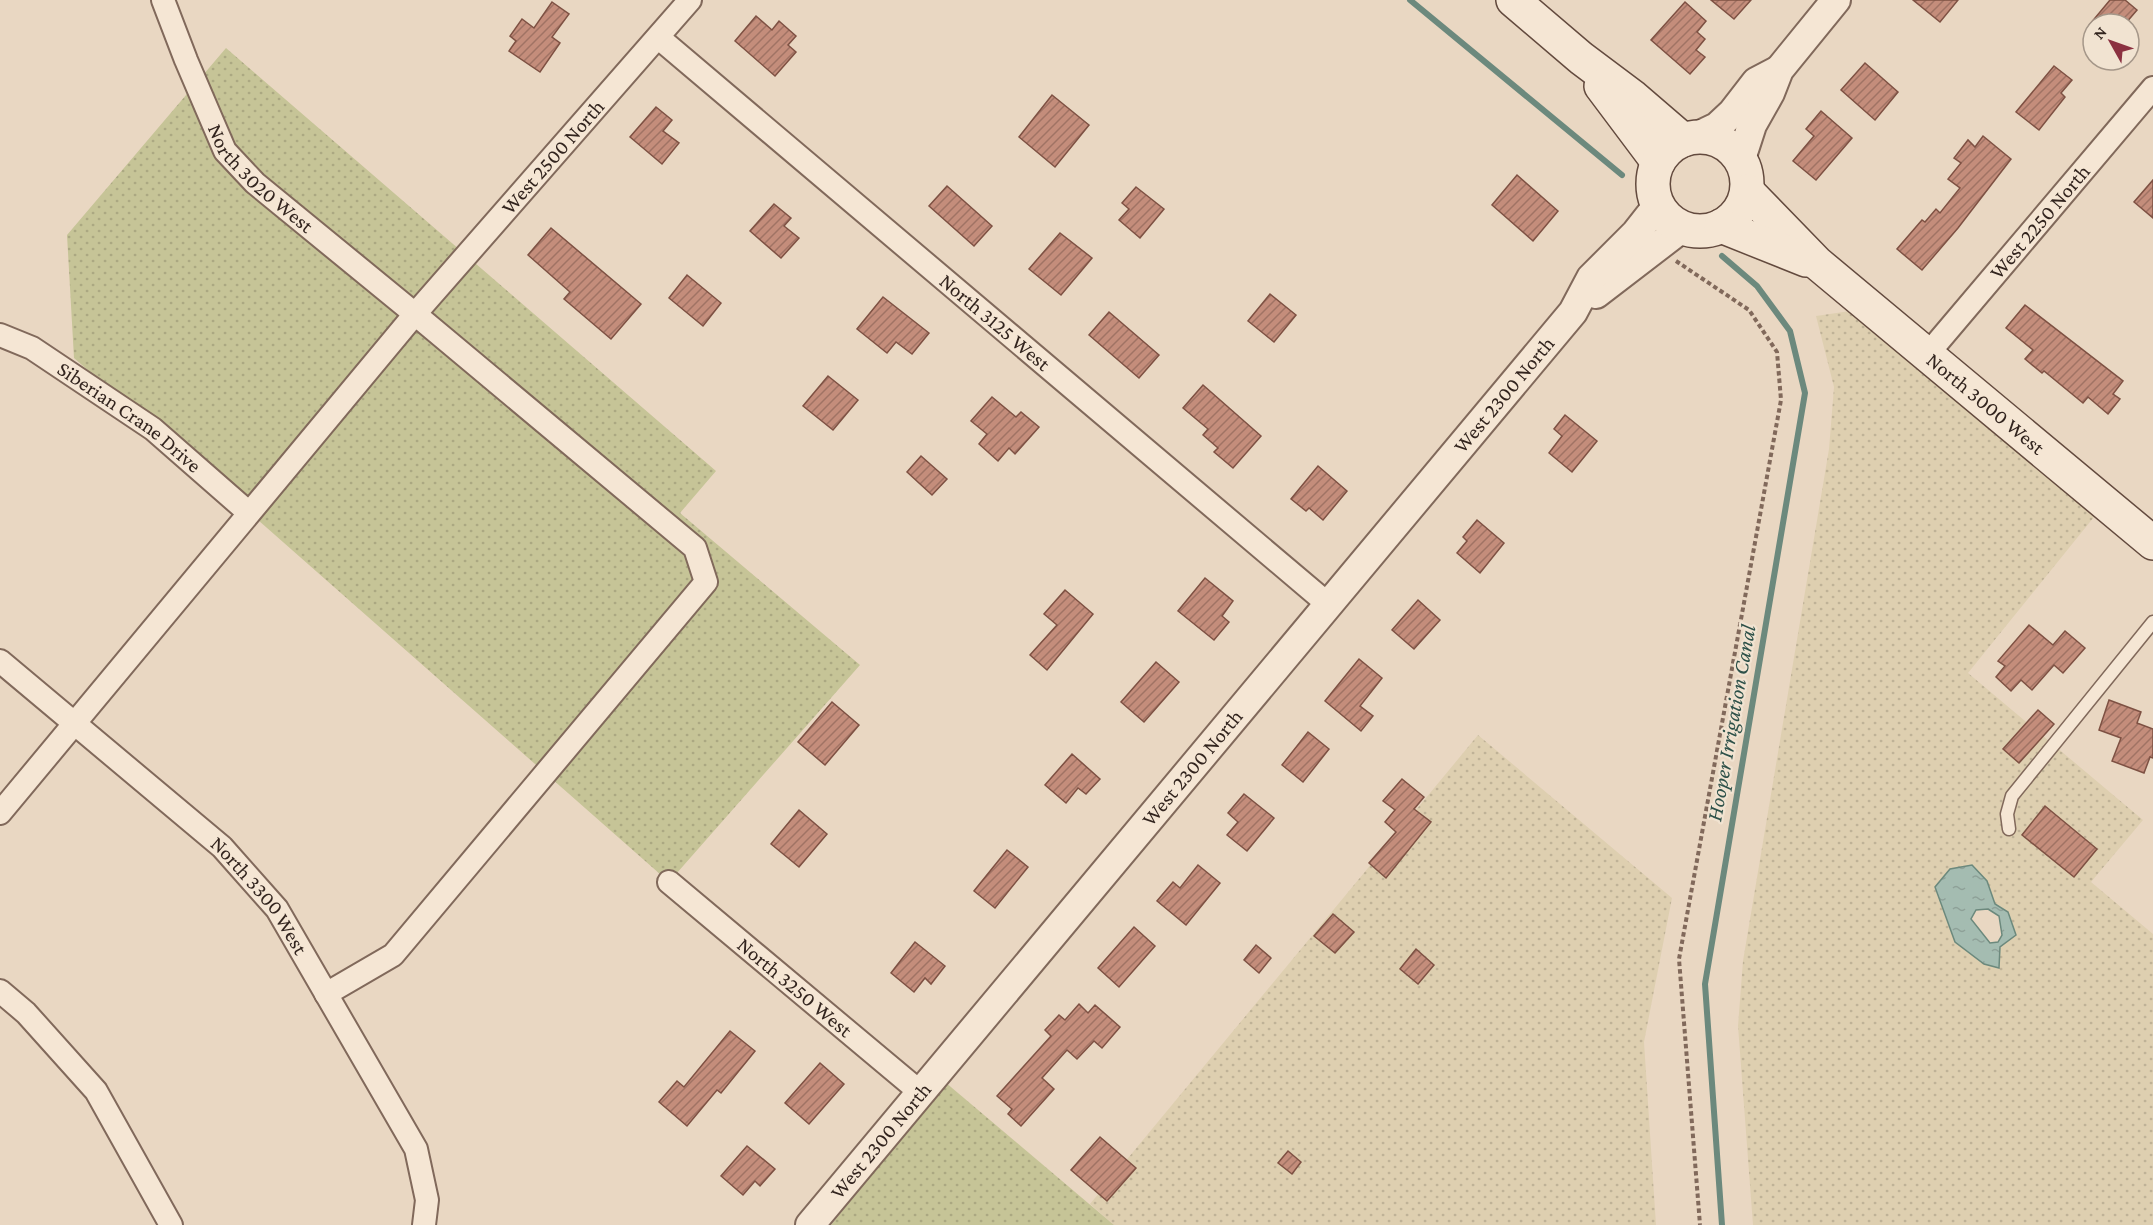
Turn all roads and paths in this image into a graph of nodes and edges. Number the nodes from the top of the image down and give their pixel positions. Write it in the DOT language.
graph roads {
  1 [pos="163,0"];
  2 [pos="690,0"];
  3 [pos="1513,0"];
  4 [pos="1836,0"];
  5 [pos="659,38"];
  6 [pos="1581,58"];
  7 [pos="1779,70"];
  8 [pos="2150,97"];
  9 [pos="1690,138"];
  10 [pos="1741,159"];
  11 [pos="1658,162"];
  12 [pos="1747,191"];
  13 [pos="1658,205"];
  14 [pos="1721,226"];
  15 [pos="1682,228"];
  16 [pos="1671,258"];
  17 [pos="1817,264"];
  18 [pos="1573,312"];
  19 [pos="415,314"];
  20 [pos="0,335"];
  21 [pos="1926,356"];
  22 [pos="249,513"];
  23 [pos="2153,543"];
  24 [pos="1329,605"];
  25 [pos="2153,622"];
  26 [pos="0,661"];
  27 [pos="74,723"];
  28 [pos="0,813"];
  29 [pos="2009,829"];
  30 [pos="669,882"];
  31 [pos="0,991"];
  32 [pos="326,994"];
  33 [pos="920,1092"];
  34 [pos="171,1225"];
  35 [pos="424,1225"];
  36 [pos="810,1225"];
  37 [pos="1700,1225"];
  1 -- 19 [label="street, North 3020 West"];
  2 -- 5 [label="street, West 2500 North"];
  3 -- 6 [label="main road"];
  4 -- 7 [label="street"];
  5 -- 19 [label="street, West 2500 North"];
  5 -- 24 [label="street, North 3125 West"];
  6 -- 9 [label="main road"];
  6 -- 11 [label="main road"];
  7 -- 9 [label="street"];
  7 -- 10 [label="street"];
  8 -- 21 [label="street, West 2250 North"];
  9 -- 10 [label="main road"];
  9 -- 11 [label="main road"];
  10 -- 12 [label="main road"];
  11 -- 13 [label="main road"];
  12 -- 14 [label="main road"];
  12 -- 17 [label="main road, North 3000 West"];
  13 -- 15 [label="main road"];
  13 -- 18 [label="street, West 2300 North"];
  14 -- 15 [label="main road"];
  14 -- 17 [label="main road, North 3000 West"];
  15 -- 18 [label="street, West 2300 North"];
  16 -- 37 [label="path"];
  17 -- 21 [label="main road, North 3000 West"];
  18 -- 24 [label="street, West 2300 North"];
  19 -- 22 [label="street, West 2500 North"];
  19 -- 32 [label="street, North 3020 West"];
  20 -- 22 [label="street, Siberian Crane Drive"];
  21 -- 23 [label="main road, North 3000 West"];
  22 -- 27 [label="street, West 2500 North"];
  24 -- 33 [label="street, West 2300 North"];
  25 -- 29 [label="lane"];
  26 -- 27 [label="street, North 3300 West"];
  27 -- 28 [label="street, West 2500 North"];
  27 -- 32 [label="street, North 3300 West"];
  30 -- 33 [label="street, North 3250 West"];
  31 -- 34 [label="street"];
  32 -- 35 [label="street, North 3300 West"];
  33 -- 36 [label="street, West 2300 North"];
}
